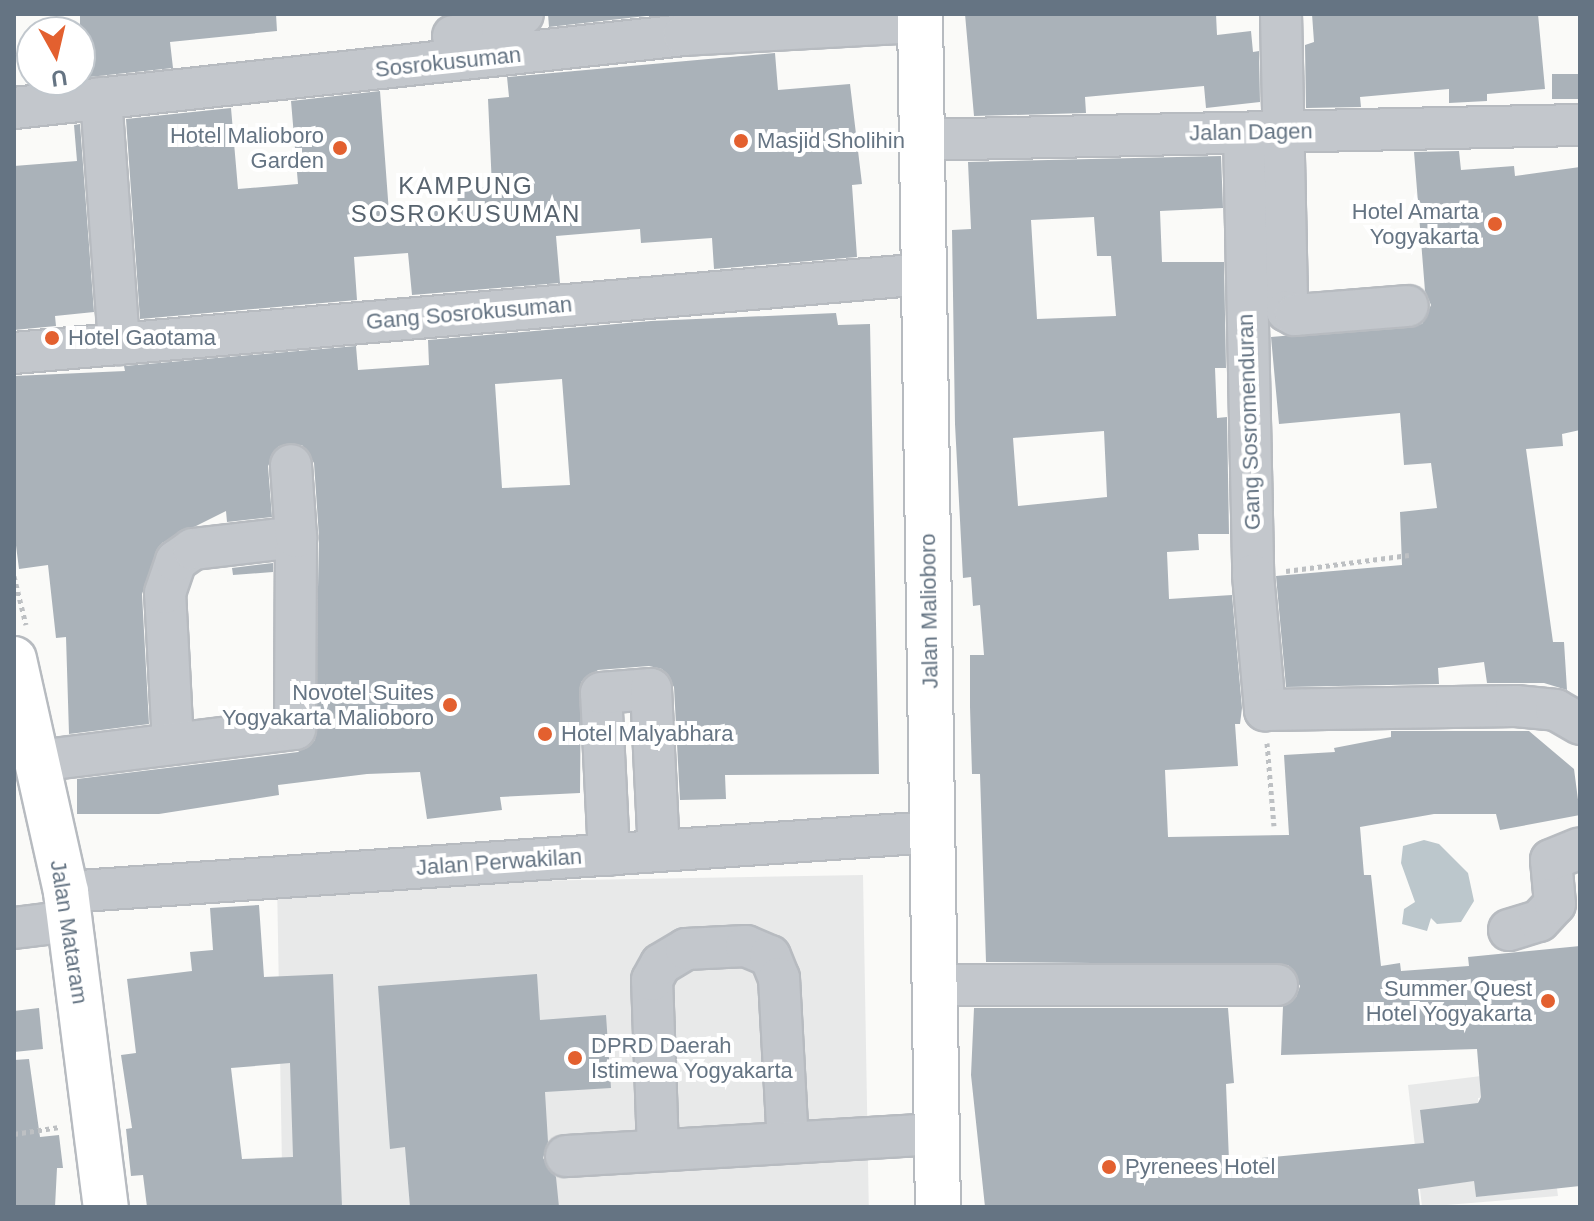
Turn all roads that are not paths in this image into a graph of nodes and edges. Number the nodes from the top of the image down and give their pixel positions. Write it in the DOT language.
graph roads {
  1 [pos="523,14"];
  2 [pos="1281,14"];
  3 [pos="907,20"];
  4 [pos="96,85"];
  5 [pos="96,85"];
  6 [pos="55,96"];
  7 [pos="91,96"];
  8 [pos="14,108"];
  9 [pos="1580,125"];
  10 [pos="1262,132"];
  11 [pos="922,140"];
  12 [pos="924,274"];
  13 [pos="1408,306"];
  14 [pos="119,344"];
  15 [pos="14,353"];
  16 [pos="291,465"];
  17 [pos="296,537"];
  18 [pos="14,659"];
  19 [pos="1580,724"];
  20 [pos="173,744"];
  21 [pos="37,761"];
  22 [pos="933,832"];
  23 [pos="1580,848"];
  24 [pos="659,851"];
  25 [pos="609,855"];
  26 [pos="68,907"];
  27 [pos="14,928"];
  28 [pos="1509,930"];
  29 [pos="935,985"];
  30 [pos="1277,985"];
  31 [pos="937,1134"];
  32 [pos="788,1142"];
  33 [pos="658,1150"];
  34 [pos="566,1156"];
  35 [pos="106,1207"];
  36 [pos="938,1207"];
  1 -- 4 [label="street"];
  2 -- 10 [label="street"];
  3 -- 5 [label="street, Sosrokusuman"];
  3 -- 11 [label="main road, Jalan Malioboro"];
  6 -- 8 [label="street, Sosrokusuman"];
  7 -- 14 [label="street"];
  9 -- 10 [label="street, Jalan Dagen"];
  10 -- 11 [label="street, Jalan Dagen"];
  10 -- 13 [label="street"];
  10 -- 19 [label="street, Gang Sosromenduran"];
  11 -- 12 [label="main road, Jalan Malioboro"];
  12 -- 14 [label="street, Gang Sosrokusuman"];
  12 -- 22 [label="main road, Jalan Malioboro"];
  14 -- 15 [label="street, Gang Sosrokusuman"];
  16 -- 17 [label="street"];
  17 -- 20 [label="street"];
  17 -- 20 [label="street"];
  18 -- 21 [label="main road, Jalan Mataram"];
  20 -- 21 [label="street"];
  21 -- 26 [label="main road, Jalan Mataram"];
  22 -- 24 [label="street, Jalan Perwakilan"];
  22 -- 29 [label="main road, Jalan Malioboro"];
  23 -- 28 [label="street"];
  24 -- 25 [label="street, Jalan Perwakilan"];
  24 -- 25 [label="street"];
  25 -- 26 [label="street, Jalan Perwakilan"];
  26 -- 27 [label="street, Jalan Perwakilan"];
  26 -- 35 [label="main road, Jalan Mataram"];
  29 -- 30 [label="street"];
  29 -- 31 [label="main road, Jalan Malioboro"];
  31 -- 32 [label="street"];
  31 -- 36 [label="main road, Jalan Malioboro"];
  32 -- 33 [label="street"];
  32 -- 33 [label="street"];
  33 -- 34 [label="street"];
}
